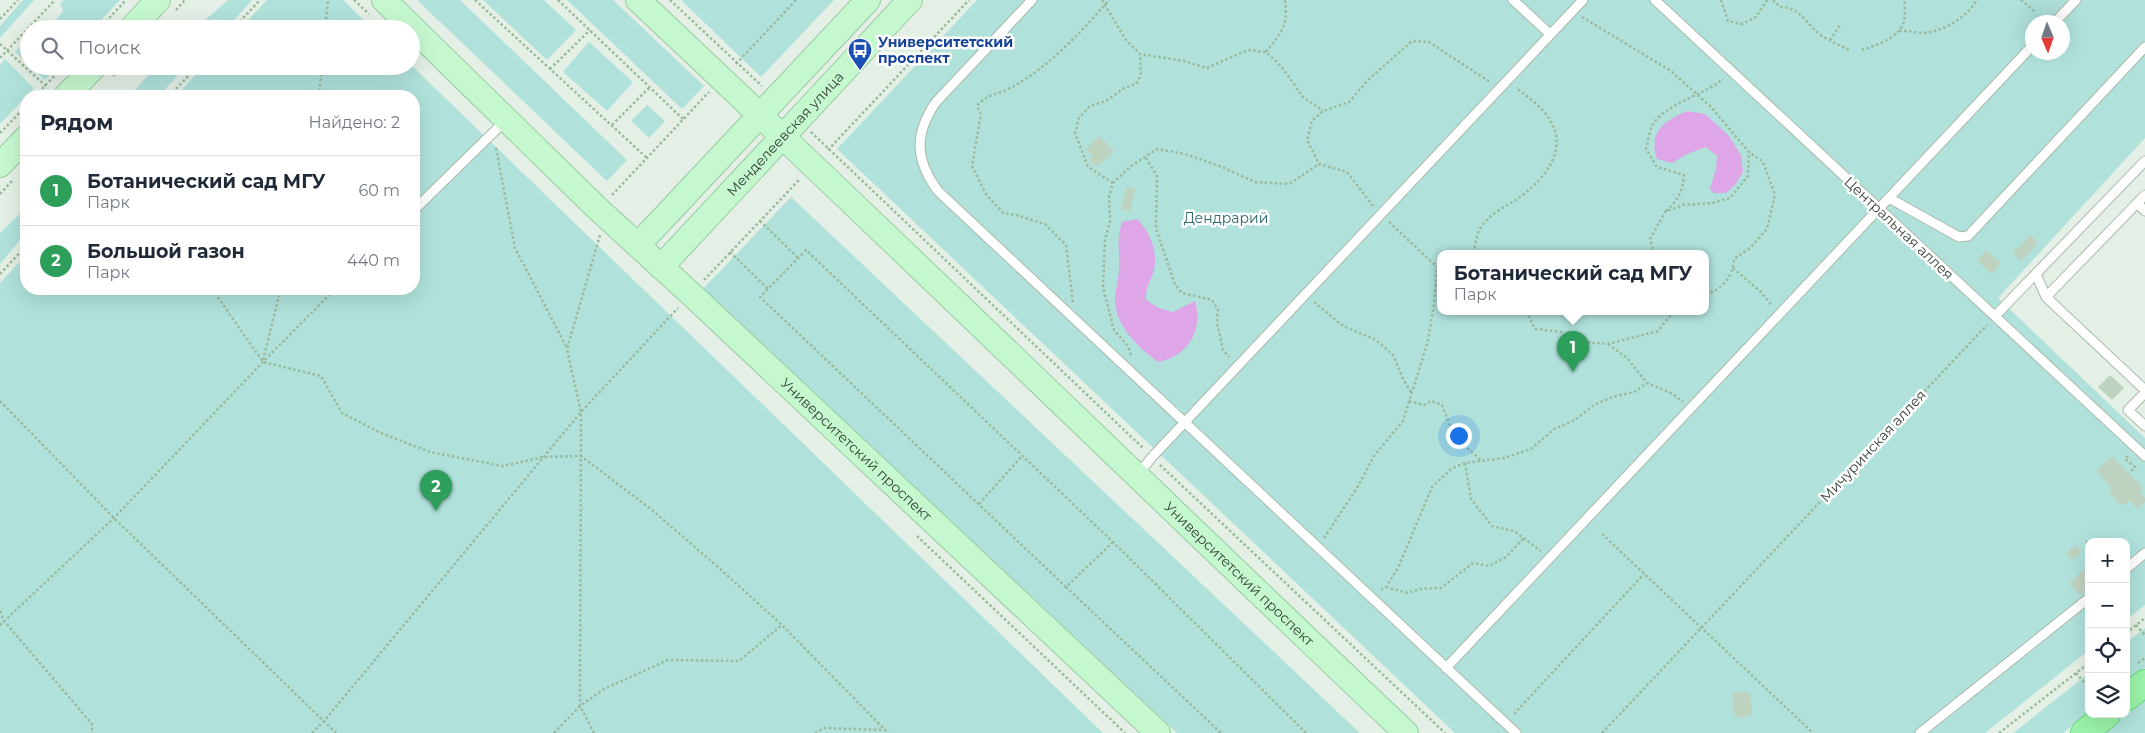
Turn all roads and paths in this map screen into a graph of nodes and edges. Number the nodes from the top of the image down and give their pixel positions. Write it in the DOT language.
graph roads {
  1 [pos="18,0"];
  2 [pos="55,0"];
  3 [pos="126,0"];
  4 [pos="158,0"];
  5 [pos="260,0"];
  6 [pos="328,0"];
  7 [pos="384,0"];
  8 [pos="475,0"];
  9 [pos="558,0"];
  10 [pos="638,0"];
  11 [pos="670,0"];
  12 [pos="796,0"];
  13 [pos="868,0"];
  14 [pos="910,0"];
  15 [pos="1032,0"];
  16 [pos="1102,0"];
  17 [pos="1109,0"];
  18 [pos="1284,0"];
  19 [pos="1514,0"];
  20 [pos="1583,0"];
  21 [pos="1655,0"];
  22 [pos="1721,0"];
  23 [pos="1768,0"];
  24 [pos="1773,0"];
  25 [pos="1905,0"];
  26 [pos="1977,0"];
  27 [pos="2021,0"];
  28 [pos="2076,0"];
  29 [pos="1105,5"];
  30 [pos="1573,10"];
  31 [pos="2034,11"];
  32 [pos="2062,15"];
  33 [pos="0,19"];
  34 [pos="36,20"];
  35 [pos="107,20"];
  36 [pos="139,20"];
  37 [pos="241,20"];
  38 [pos="326,20"];
  39 [pos="402,20"];
  40 [pos="1840,25"];
  41 [pos="590,30"];
  42 [pos="1899,31"];
  43 [pos="1550,34"];
  44 [pos="20,36"];
  45 [pos="420,39"];
  46 [pos="1830,40"];
  47 [pos="0,44"];
  48 [pos="2145,47"];
  49 [pos="7,50"];
  50 [pos="1849,50"];
  51 [pos="1862,50"];
  52 [pos="1266,52"];
  53 [pos="2025,53"];
  54 [pos="1140,54"];
  55 [pos="0,58"];
  56 [pos="20,62"];
  57 [pos="550,69"];
  58 [pos="729,71"];
  59 [pos="1732,72"];
  60 [pos="33,75"];
  61 [pos="55,75"];
  62 [pos="83,75"];
  63 [pos="189,75"];
  64 [pos="321,75"];
  65 [pos="1507,81"];
  66 [pos="45,86"];
  67 [pos="650,87"];
  68 [pos="1499,89"];
  69 [pos="41,90"];
  70 [pos="52,90"];
  71 [pos="64,90"];
  72 [pos="175,90"];
  73 [pos="320,90"];
  74 [pos="1699,95"];
  75 [pos="768,107"];
  76 [pos="1323,111"];
  77 [pos="20,112"];
  78 [pos="684,119"];
  79 [pos="612,125"];
  80 [pos="499,126"];
  81 [pos="790,127"];
  82 [pos="0,134"];
  83 [pos="20,144"];
  84 [pos="1749,152"];
  85 [pos="647,158"];
  86 [pos="1146,158"];
  87 [pos="2145,161"];
  88 [pos="1319,164"];
  89 [pos="0,165"];
  90 [pos="1113,184"];
  91 [pos="2145,195"];
  92 [pos="1890,198"];
  93 [pos="2137,203"];
  94 [pos="420,204"];
  95 [pos="598,209"];
  96 [pos="1879,209"];
  97 [pos="2145,211"];
  98 [pos="1665,212"];
  99 [pos="1380,215"];
  100 [pos="760,221"];
  101 [pos="600,234"];
  102 [pos="638,245"];
  103 [pos="1475,250"];
  104 [pos="1653,250"];
  105 [pos="20,252"];
  106 [pos="730,252"];
  107 [pos="798,258"];
  108 [pos="1437,265"];
  109 [pos="661,266"];
  110 [pos="1734,268"];
  111 [pos="0,274"];
  112 [pos="2036,274"];
  113 [pos="1437,282"];
  114 [pos="768,289"];
  115 [pos="1709,293"];
  116 [pos="1306,294"];
  117 [pos="216,295"];
  118 [pos="329,295"];
  119 [pos="279,296"];
  120 [pos="2046,297"];
  121 [pos="678,308"];
  122 [pos="1528,315"];
  123 [pos="1671,315"];
  124 [pos="1779,315"];
  125 [pos="1995,316"];
  126 [pos="1076,320"];
  127 [pos="1608,344"];
  128 [pos="567,349"];
  129 [pos="263,362"];
  130 [pos="1238,366"];
  131 [pos="1132,373"];
  132 [pos="1647,383"];
  133 [pos="1411,392"];
  134 [pos="2145,392"];
  135 [pos="0,401"];
  136 [pos="1409,401"];
  137 [pos="1691,408"];
  138 [pos="581,412"];
  139 [pos="1184,423"];
  140 [pos="2145,426"];
  141 [pos="581,456"];
  142 [pos="1022,456"];
  143 [pos="2144,456"];
  144 [pos="543,457"];
  145 [pos="1152,457"];
  146 [pos="1482,461"];
  147 [pos="1465,463"];
  148 [pos="1136,477"];
  149 [pos="979,504"];
  150 [pos="114,518"];
  151 [pos="1602,534"];
  152 [pos="1524,538"];
  153 [pos="1113,542"];
  154 [pos="1318,548"];
  155 [pos="2145,553"];
  156 [pos="1550,558"];
  157 [pos="2130,565"];
  158 [pos="1644,574"];
  159 [pos="1066,587"];
  160 [pos="1386,587"];
  161 [pos="1370,597"];
  162 [pos="2085,601"];
  163 [pos="0,611"];
  164 [pos="2145,618"];
  165 [pos="4,621"];
  166 [pos="0,625"];
  167 [pos="782,625"];
  168 [pos="2136,625"];
  169 [pos="1701,628"];
  170 [pos="2130,630"];
  171 [pos="2145,635"];
  172 [pos="2085,666"];
  173 [pos="1446,668"];
  174 [pos="2076,673"];
  175 [pos="2085,683"];
  176 [pos="2145,683"];
  177 [pos="2130,695"];
  178 [pos="580,706"];
  179 [pos="2102,718"];
  180 [pos="324,721"];
  181 [pos="1505,723"];
  182 [pos="884,730"];
  183 [pos="92,733"];
  184 [pos="312,733"];
  185 [pos="336,733"];
  186 [pos="554,733"];
  187 [pos="594,733"];
  188 [pos="815,733"];
  189 [pos="888,733"];
  190 [pos="1158,733"];
  191 [pos="1221,733"];
  192 [pos="1306,733"];
  193 [pos="1406,733"];
  194 [pos="1445,733"];
  195 [pos="1516,733"];
  196 [pos="1602,733"];
  197 [pos="1813,733"];
  198 [pos="1920,733"];
  199 [pos="1999,733"];
  200 [pos="2084,733"];
  1 -- 33 [label="path"];
  2 -- 34 [label="path"];
  3 -- 35 [label="path"];
  4 -- 36 [label="main road"];
  5 -- 37 [label="path"];
  6 -- 38 [label="path"];
  7 -- 39 [label="main road, Университетский проспект"];
  8 -- 57 [label="path"];
  9 -- 41 [label="path"];
  10 -- 58 [label="main road, Университетский проспект"];
  11 -- 58 [label="path"];
  12 -- 58 [label="path"];
  13 -- 75 [label="main road"];
  14 -- 81 [label="main road, Менделеевская улица"];
  15 -- 126 [label="lane"];
  16 -- 29 [label="path"];
  17 -- 29 [label="path"];
  18 -- 52 [label="path"];
  19 -- 43 [label="lane"];
  20 -- 30 [label="lane"];
  21 -- 59 [label="lane, Центральная аллея"];
  22 -- 23 [label="path"];
  24 -- 46 [label="path"];
  25 -- 42 [label="path"];
  26 -- 42 [label="path"];
  27 -- 31 [label="path"];
  28 -- 32 [label="lane"];
  29 -- 54 [label="path"];
  29 -- 126 [label="path"];
  30 -- 43 [label="lane"];
  30 -- 74 [label="path"];
  40 -- 46 [label="path"];
  41 -- 57 [label="path"];
  41 -- 67 [label="path"];
  42 -- 51 [label="path"];
  43 -- 65 [label="lane"];
  44 -- 49 [label="path"];
  45 -- 80 [label="main road, Университетский проспект"];
  46 -- 50 [label="path"];
  47 -- 49 [label="path"];
  48 -- 92 [label="lane"];
  49 -- 55 [label="path"];
  49 -- 56 [label="path"];
  52 -- 54 [label="path"];
  52 -- 76 [label="path"];
  53 -- 92 [label="lane"];
  54 -- 90 [label="path"];
  57 -- 79 [label="path"];
  58 -- 75 [label="main road, Университетский проспект"];
  58 -- 75 [label="path"];
  58 -- 78 [label="path"];
  59 -- 74 [label="path"];
  59 -- 96 [label="lane, Центральная аллея"];
  60 -- 66 [label="path"];
  61 -- 66 [label="path"];
  62 -- 71 [label="main road"];
  63 -- 72 [label="path"];
  64 -- 73 [label="path"];
  65 -- 68 [label="lane"];
  65 -- 103 [label="path"];
  66 -- 69 [label="path"];
  66 -- 70 [label="path"];
  67 -- 78 [label="path"];
  67 -- 79 [label="path"];
  68 -- 76 [label="path"];
  68 -- 99 [label="lane"];
  74 -- 84 [label="path"];
  74 -- 98 [label="path"];
  75 -- 81 [label="main road, Университетский проспект"];
  75 -- 102 [label="main road"];
  76 -- 88 [label="path"];
  77 -- 82 [label="path"];
  78 -- 85 [label="path"];
  79 -- 85 [label="path"];
  80 -- 94 [label="lane"];
  80 -- 95 [label="main road, Университетский проспект"];
  80 -- 128 [label="path"];
  81 -- 109 [label="main road, Менделеевская улица"];
  81 -- 145 [label="path"];
  81 -- 148 [label="main road, Университетский проспект"];
  83 -- 89 [label="main road"];
  84 -- 98 [label="path"];
  84 -- 110 [label="path"];
  85 -- 95 [label="path"];
  86 -- 88 [label="path"];
  86 -- 90 [label="path"];
  86 -- 130 [label="path"];
  87 -- 112 [label="lane"];
  88 -- 99 [label="path"];
  90 -- 131 [label="path"];
  91 -- 93 [label="lane"];
  92 -- 96 [label="lane"];
  93 -- 97 [label="lane"];
  93 -- 120 [label="lane"];
  95 -- 102 [label="main road, Университетский проспект"];
  96 -- 124 [label="lane"];
  96 -- 125 [label="lane, Центральная аллея"];
  98 -- 104 [label="path"];
  99 -- 108 [label="path"];
  99 -- 116 [label="lane"];
  100 -- 107 [label="path"];
  101 -- 128 [label="path"];
  102 -- 109 [label="main road, Университетский проспект"];
  105 -- 111 [label="path"];
  106 -- 114 [label="path"];
  107 -- 114 [label="path"];
  107 -- 142 [label="path"];
  109 -- 190 [label="main road, Университетский проспект"];
  110 -- 115 [label="path"];
  110 -- 124 [label="path"];
  112 -- 120 [label="lane"];
  112 -- 125 [label="lane"];
  113 -- 133 [label="path"];
  114 -- 149 [label="path"];
  116 -- 130 [label="lane"];
  116 -- 133 [label="path"];
  117 -- 129 [label="path"];
  118 -- 129 [label="path"];
  119 -- 129 [label="path"];
  120 -- 134 [label="lane"];
  121 -- 138 [label="path"];
  122 -- 127 [label="path"];
  123 -- 127 [label="path"];
  124 -- 137 [label="lane"];
  125 -- 143 [label="lane, Центральная аллея"];
  125 -- 169 [label="path, Мичуринская аллея"];
  126 -- 131 [label="lane"];
  127 -- 132 [label="path"];
  128 -- 138 [label="path"];
  129 -- 144 [label="path"];
  129 -- 150 [label="path"];
  130 -- 139 [label="lane"];
  131 -- 139 [label="lane"];
  132 -- 137 [label="path"];
  132 -- 146 [label="path"];
  133 -- 136 [label="path"];
  134 -- 140 [label="lane"];
  135 -- 150 [label="path"];
  136 -- 146 [label="path"];
  136 -- 154 [label="path"];
  137 -- 156 [label="lane"];
  138 -- 141 [label="path"];
  138 -- 144 [label="path"];
  139 -- 145 [label="lane"];
  139 -- 154 [label="lane"];
  141 -- 144 [label="path"];
  141 -- 167 [label="path"];
  141 -- 178 [label="path"];
  142 -- 149 [label="path"];
  142 -- 153 [label="path"];
  144 -- 180 [label="path"];
  145 -- 148 [label="lane"];
  145 -- 194 [label="path"];
  146 -- 147 [label="path"];
  147 -- 152 [label="path"];
  147 -- 160 [label="path"];
  148 -- 193 [label="main road, Университетский проспект"];
  149 -- 159 [label="path"];
  150 -- 165 [label="path"];
  150 -- 180 [label="path"];
  151 -- 158 [label="path"];
  152 -- 156 [label="path"];
  152 -- 160 [label="path"];
  153 -- 159 [label="path"];
  153 -- 192 [label="path"];
  154 -- 161 [label="lane"];
  155 -- 157 [label="lane"];
  156 -- 173 [label="lane"];
  158 -- 169 [label="path"];
  158 -- 181 [label="path"];
  159 -- 191 [label="path"];
  160 -- 161 [label="path"];
  161 -- 173 [label="lane"];
  162 -- 198 [label="lane"];
  163 -- 165 [label="path"];
  164 -- 168 [label="path"];
  165 -- 166 [label="path"];
  165 -- 183 [label="path"];
  167 -- 178 [label="path"];
  167 -- 182 [label="path"];
  168 -- 170 [label="path"];
  168 -- 171 [label="path"];
  169 -- 196 [label="path, Мичуринская аллея"];
  169 -- 197 [label="path"];
  172 -- 174 [label="path"];
  173 -- 181 [label="lane"];
  174 -- 175 [label="path"];
  174 -- 199 [label="path"];
  176 -- 177 [label="main road"];
  178 -- 186 [label="path"];
  178 -- 187 [label="path"];
  179 -- 200 [label="main road"];
  180 -- 184 [label="path"];
  180 -- 185 [label="path"];
  181 -- 195 [label="lane"];
  182 -- 188 [label="path"];
  182 -- 189 [label="path"];
}
